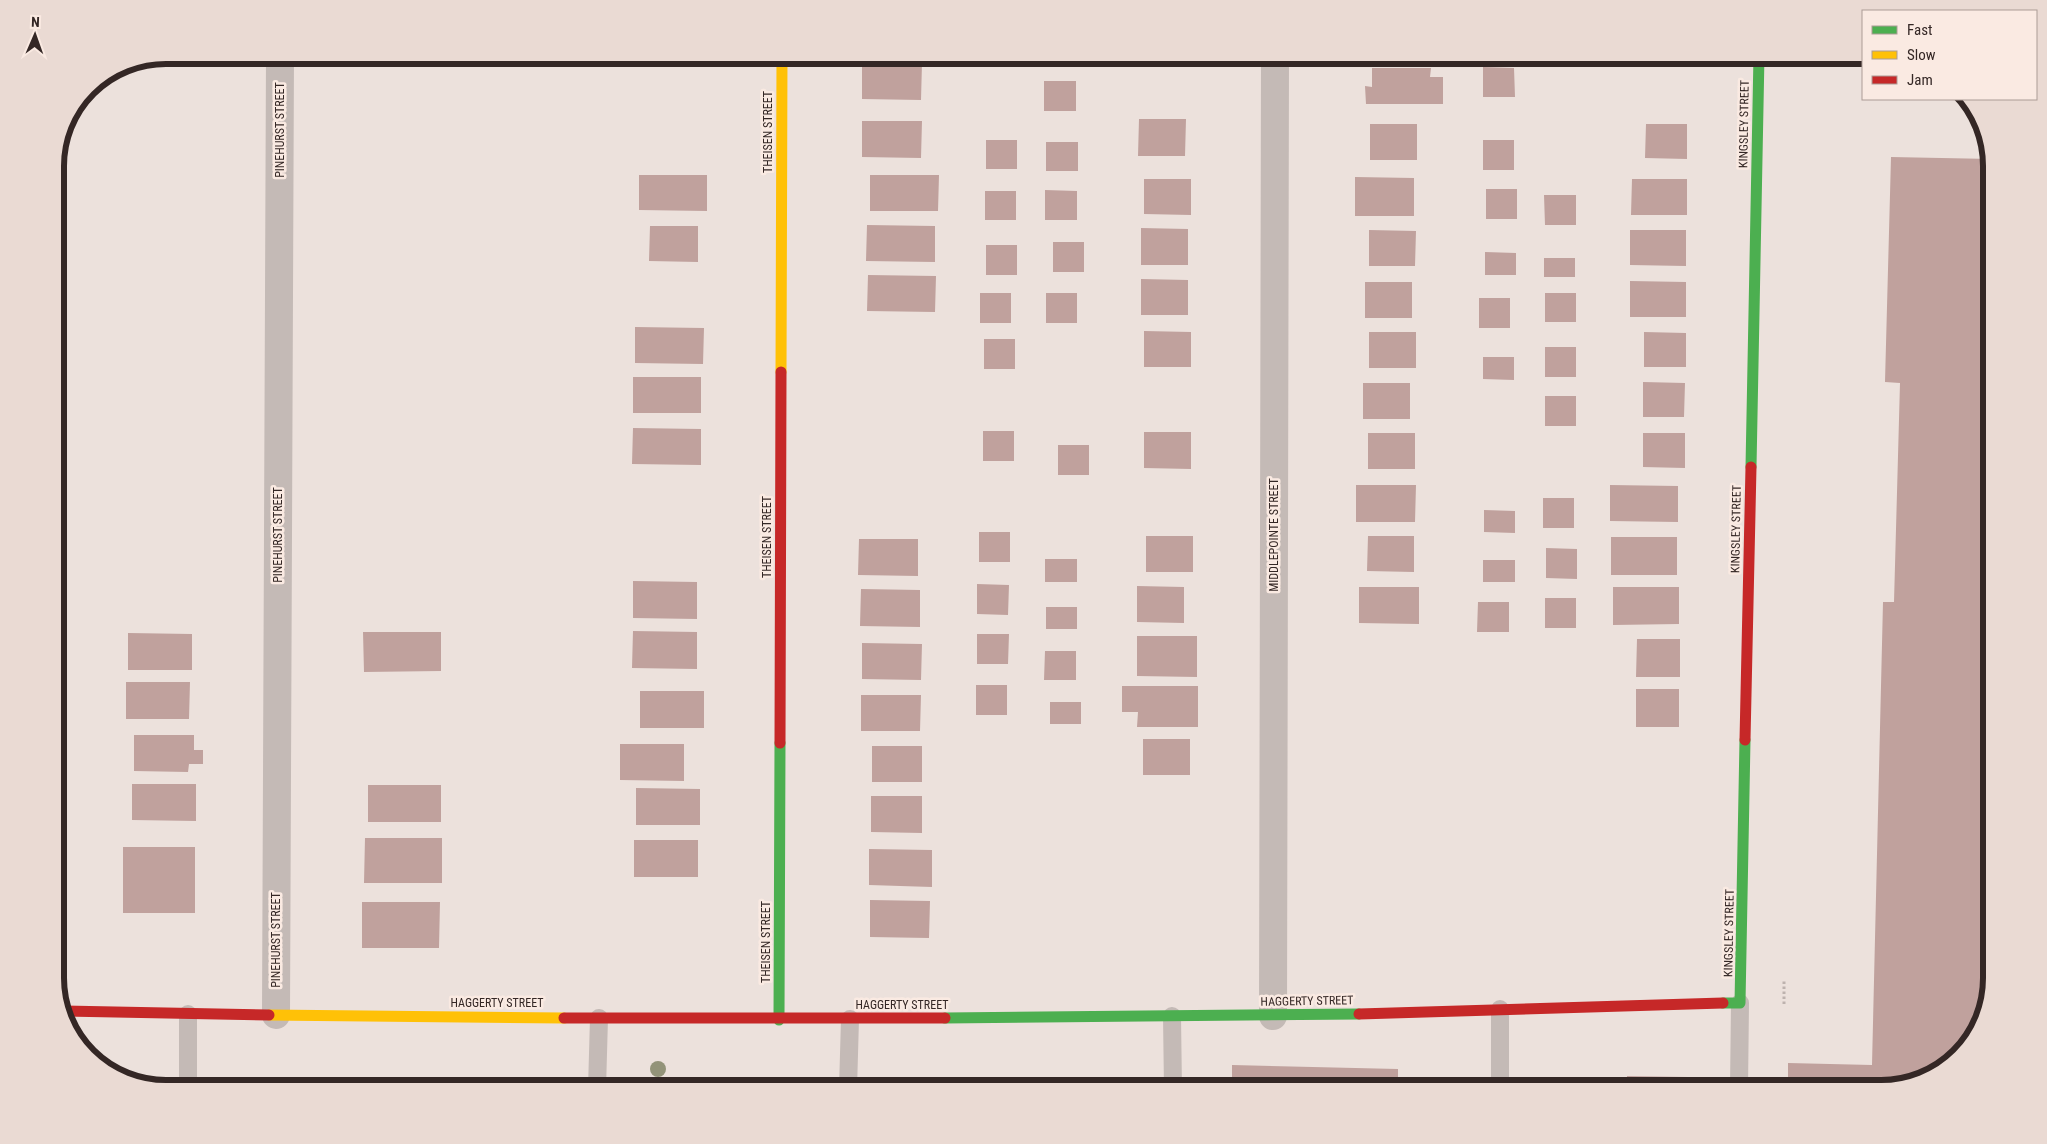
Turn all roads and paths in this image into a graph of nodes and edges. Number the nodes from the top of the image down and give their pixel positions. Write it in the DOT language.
graph roads {
  1 [pos="280,64"];
  2 [pos="782,64"];
  3 [pos="1275,64"];
  4 [pos="1759,64"];
  5 [pos="1784,981"];
  6 [pos="1740,1003"];
  7 [pos="1784,1004"];
  8 [pos="1500,1009"];
  9 [pos="69,1011"];
  10 [pos="188,1014"];
  11 [pos="276,1015"];
  12 [pos="1172,1016"];
  13 [pos="1273,1016"];
  14 [pos="599,1018"];
  15 [pos="850,1019"];
  16 [pos="779,1020"];
  17 [pos="188,1080"];
  18 [pos="597,1080"];
  19 [pos="848,1080"];
  20 [pos="1173,1080"];
  21 [pos="1500,1080"];
  22 [pos="1739,1080"];
  1 -- 11 [label="street, PINEHURST STREET"];
  2 -- 16 [label="street, THEISEN STREET"];
  3 -- 13 [label="street, MIDDLEPOINTE STREET"];
  4 -- 6 [label="street, KINGSLEY STREET"];
  5 -- 7 [label="path"];
  6 -- 8 [label="street, HAGGERTY STREET"];
  6 -- 22 [label="lane"];
  8 -- 13 [label="street, HAGGERTY STREET"];
  8 -- 21 [label="lane"];
  9 -- 10 [label="street, HAGGERTY STREET"];
  10 -- 11 [label="street, HAGGERTY STREET"];
  10 -- 17 [label="lane"];
  11 -- 14 [label="street, HAGGERTY STREET"];
  12 -- 13 [label="street, HAGGERTY STREET"];
  12 -- 15 [label="street, HAGGERTY STREET"];
  12 -- 20 [label="lane"];
  14 -- 16 [label="street, HAGGERTY STREET"];
  14 -- 18 [label="lane"];
  15 -- 16 [label="street, HAGGERTY STREET"];
  15 -- 19 [label="lane"];
}
